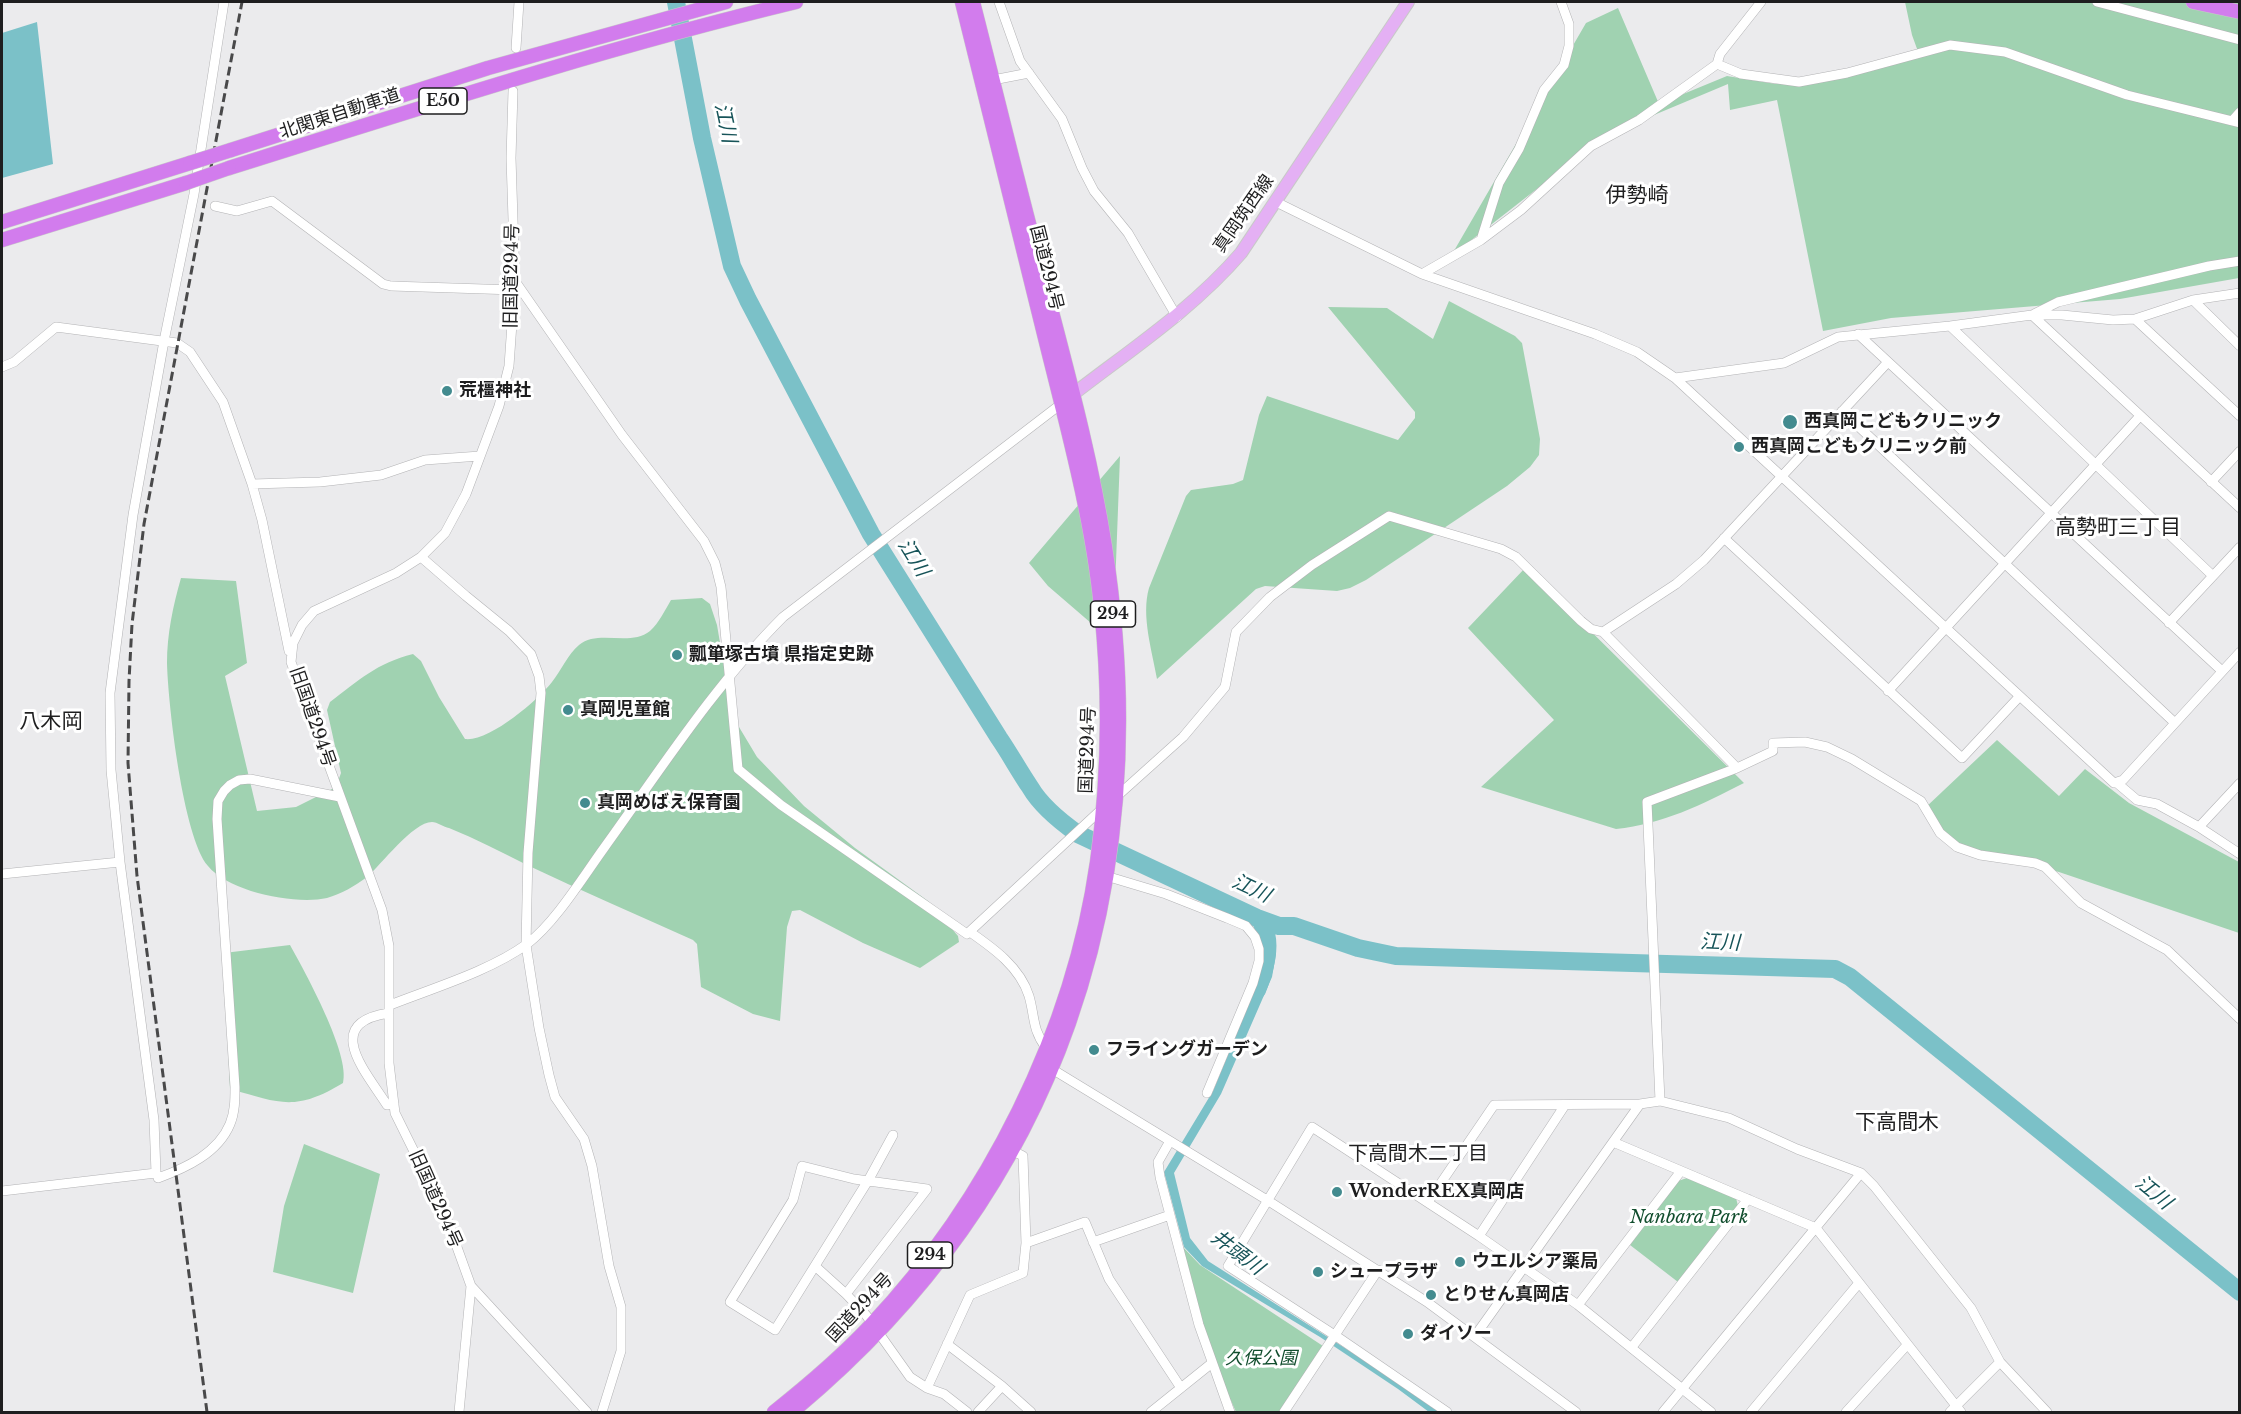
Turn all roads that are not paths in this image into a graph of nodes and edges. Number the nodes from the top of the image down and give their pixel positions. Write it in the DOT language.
graph roads {
  1 [pos="224,2"];
  2 [pos="519,2"];
  3 [pos="726,2"];
  4 [pos="796,2"];
  5 [pos="962,2"];
  6 [pos="973,2"];
  7 [pos="999,2"];
  8 [pos="1408,2"];
  9 [pos="1561,2"];
  10 [pos="1761,2"];
  11 [pos="2097,2"];
  12 [pos="2193,2"];
  13 [pos="2240,12"];
  14 [pos="2240,40"];
  15 [pos="516,48"];
  16 [pos="1717,64"];
  17 [pos="1029,73"];
  18 [pos="993,80"];
  19 [pos="513,91"];
  20 [pos="2240,112"];
  21 [pos="2236,122"];
  22 [pos="1276,202"];
  23 [pos="214,206"];
  24 [pos="2,222"];
  25 [pos="2,240"];
  26 [pos="1481,240"];
  27 [pos="2240,261"];
  28 [pos="1422,274"];
  29 [pos="515,285"];
  30 [pos="2240,293"];
  31 [pos="2193,300"];
  32 [pos="2032,315"];
  33 [pos="1177,317"];
  34 [pos="2135,319"];
  35 [pos="1950,326"];
  36 [pos="1858,334"];
  37 [pos="164,341"];
  38 [pos="2240,346"];
  39 [pos="1888,362"];
  40 [pos="2,367"];
  41 [pos="1675,378"];
  42 [pos="1073,394"];
  43 [pos="1061,404"];
  44 [pos="1842,411"];
  45 [pos="2140,416"];
  46 [pos="2240,416"];
  47 [pos="2240,451"];
  48 [pos="480,456"];
  49 [pos="2097,464"];
  50 [pos="1781,475"];
  51 [pos="2211,482"];
  52 [pos="252,484"];
  53 [pos="2240,508"];
  54 [pos="2051,513"];
  55 [pos="1724,538"];
  56 [pos="2240,547"];
  57 [pos="421,557"];
  58 [pos="2005,563"];
  59 [pos="2213,576"];
  60 [pos="2169,622"];
  61 [pos="1947,627"];
  62 [pos="1603,632"];
  63 [pos="2240,652"];
  64 [pos="291,662"];
  65 [pos="2222,671"];
  66 [pos="729,675"];
  67 [pos="1888,691"];
  68 [pos="2019,697"];
  69 [pos="2175,723"];
  70 [pos="1737,768"];
  71 [pos="2117,783"];
  72 [pos="2240,783"];
  73 [pos="1117,795"];
  74 [pos="340,797"];
  75 [pos="1104,807"];
  76 [pos="2199,827"];
  77 [pos="1106,835"];
  78 [pos="2240,854"];
  79 [pos="120,862"];
  80 [pos="1103,870"];
  81 [pos="2,874"];
  82 [pos="970,932"];
  83 [pos="526,945"];
  84 [pos="389,1009"];
  85 [pos="2240,1019"];
  86 [pos="1046,1048"];
  87 [pos="1047,1066"];
  88 [pos="1207,1093"];
  89 [pos="1660,1101"];
  90 [pos="394,1104"];
  91 [pos="1640,1104"];
  92 [pos="1565,1105"];
  93 [pos="893,1135"];
  94 [pos="1172,1142"];
  95 [pos="1613,1142"];
  96 [pos="1013,1151"];
  97 [pos="1680,1171"];
  98 [pos="1861,1173"];
  99 [pos="158,1178"];
  100 [pos="869,1179"];
  101 [pos="2,1191"];
  102 [pos="1748,1199"];
  103 [pos="1267,1200"];
  104 [pos="1428,1202"];
  105 [pos="1170,1215"];
  106 [pos="1816,1228"];
  107 [pos="1479,1236"];
  108 [pos="1093,1242"];
  109 [pos="1026,1243"];
  110 [pos="815,1266"];
  111 [pos="1524,1267"];
  112 [pos="1378,1270"];
  113 [pos="1859,1283"];
  114 [pos="471,1286"];
  115 [pos="846,1294"];
  116 [pos="1578,1305"];
  117 [pos="876,1329"];
  118 [pos="1336,1336"];
  119 [pos="1475,1336"];
  120 [pos="947,1344"];
  121 [pos="1907,1345"];
  122 [pos="1632,1347"];
  123 [pos="2000,1362"];
  124 [pos="1212,1363"];
  125 [pos="1002,1386"];
  126 [pos="927,1388"];
  127 [pos="1181,1388"];
  128 [pos="1683,1388"];
  129 [pos="1956,1411"];
  130 [pos="459,1413"];
  131 [pos="587,1413"];
  132 [pos="602,1413"];
  133 [pos="774,1413"];
  134 [pos="792,1413"];
  135 [pos="968,1413"];
  136 [pos="978,1413"];
  137 [pos="1031,1413"];
  138 [pos="1151,1413"];
  139 [pos="1230,1413"];
  140 [pos="1284,1413"];
  141 [pos="1448,1413"];
  142 [pos="1576,1413"];
  143 [pos="1663,1413"];
  144 [pos="1711,1413"];
  145 [pos="1751,1413"];
  146 [pos="1846,1413"];
  147 [pos="2047,1413"];
  1 -- 37 [label="street"];
  2 -- 15 [label="street"];
  3 -- 24 [label="highway, 北関東自動車道 / E50, bridge"];
  4 -- 25 [label="highway, 北関東自動車道 / E50, bridge"];
  5 -- 43 [label="highway, 国道294号 / 294"];
  6 -- 18 [label="highway, 国道294号 / 294"];
  7 -- 17 [label="street"];
  8 -- 22 [label="main road, 真岡筑西線"];
  9 -- 26 [label="street"];
  10 -- 16 [label="street"];
  11 -- 14 [label="street"];
  12 -- 13 [label="highway"];
  16 -- 21 [label="street"];
  16 -- 26 [label="street"];
  17 -- 18 [label="street"];
  17 -- 33 [label="street"];
  18 -- 42 [label="highway, 国道294号 / 294"];
  19 -- 29 [label="street, 旧国道294号"];
  20 -- 21 [label="street"];
  22 -- 28 [label="street"];
  22 -- 33 [label="main road, 真岡筑西線"];
  23 -- 29 [label="street"];
  26 -- 28 [label="street"];
  27 -- 32 [label="street"];
  28 -- 41 [label="street"];
  29 -- 48 [label="street, 旧国道294号"];
  29 -- 66 [label="street"];
  30 -- 31 [label="street"];
  31 -- 34 [label="street"];
  31 -- 38 [label="street"];
  32 -- 34 [label="street"];
  32 -- 35 [label="street"];
  32 -- 45 [label="street"];
  33 -- 42 [label="main road, 真岡筑西線"];
  34 -- 46 [label="street"];
  35 -- 36 [label="street"];
  35 -- 49 [label="street"];
  36 -- 39 [label="street"];
  36 -- 41 [label="street"];
  37 -- 40 [label="street"];
  37 -- 52 [label="street"];
  37 -- 79 [label="street"];
  39 -- 44 [label="street"];
  39 -- 54 [label="street"];
  41 -- 50 [label="street"];
  42 -- 43 [label="main road, 真岡筑西線"];
  42 -- 73 [label="highway, 国道294号 / 294"];
  43 -- 66 [label="street"];
  43 -- 75 [label="highway, 国道294号 / 294"];
  44 -- 50 [label="street"];
  44 -- 58 [label="street"];
  45 -- 49 [label="street"];
  45 -- 51 [label="street"];
  47 -- 51 [label="street"];
  48 -- 52 [label="street"];
  48 -- 57 [label="street, 旧国道294号"];
  49 -- 54 [label="street"];
  49 -- 59 [label="street"];
  50 -- 55 [label="street"];
  50 -- 61 [label="street"];
  51 -- 53 [label="street"];
  52 -- 64 [label="street"];
  54 -- 58 [label="street"];
  54 -- 60 [label="street"];
  55 -- 62 [label="street"];
  55 -- 67 [label="street"];
  56 -- 59 [label="street"];
  57 -- 64 [label="street, 旧国道294号"];
  57 -- 83 [label="street"];
  58 -- 61 [label="street"];
  58 -- 69 [label="street"];
  59 -- 60 [label="street"];
  60 -- 65 [label="street"];
  61 -- 67 [label="street"];
  61 -- 68 [label="street"];
  62 -- 70 [label="street"];
  62 -- 73 [label="street"];
  63 -- 65 [label="street"];
  64 -- 74 [label="street, 旧国道294号"];
  65 -- 69 [label="street"];
  66 -- 82 [label="street"];
  66 -- 83 [label="street"];
  67 -- 68 [label="street"];
  68 -- 71 [label="street"];
  69 -- 71 [label="street"];
  70 -- 85 [label="street"];
  70 -- 89 [label="street"];
  71 -- 76 [label="street"];
  72 -- 76 [label="street"];
  73 -- 75 [label="street"];
  73 -- 77 [label="highway, 国道294号 / 294"];
  74 -- 84 [label="street, 旧国道294号"];
  74 -- 99 [label="street"];
  75 -- 77 [label="highway, 国道294号 / 294"];
  75 -- 82 [label="street"];
  76 -- 78 [label="street"];
  77 -- 80 [label="highway, 国道294号 / 294"];
  79 -- 81 [label="street"];
  79 -- 101 [label="street"];
  80 -- 86 [label="highway, 国道294号 / 294"];
  80 -- 87 [label="highway, 国道294号 / 294"];
  80 -- 88 [label="street"];
  82 -- 86 [label="street"];
  83 -- 84 [label="street"];
  83 -- 132 [label="street"];
  84 -- 90 [label="street, 旧国道294号"];
  84 -- 90 [label="street"];
  86 -- 87 [label="highway, 国道294号 / 294"];
  87 -- 94 [label="street"];
  87 -- 96 [label="highway, 国道294号 / 294"];
  87 -- 117 [label="highway, 国道294号 / 294"];
  89 -- 91 [label="street"];
  89 -- 98 [label="street"];
  90 -- 114 [label="street, 旧国道294号"];
  91 -- 92 [label="street"];
  91 -- 95 [label="street"];
  92 -- 104 [label="street"];
  92 -- 107 [label="street"];
  93 -- 100 [label="street"];
  94 -- 103 [label="street"];
  94 -- 105 [label="street"];
  95 -- 97 [label="street"];
  95 -- 111 [label="street"];
  96 -- 109 [label="street"];
  96 -- 117 [label="highway, 国道294号 / 294"];
  97 -- 102 [label="street"];
  97 -- 116 [label="street"];
  98 -- 106 [label="street"];
  98 -- 123 [label="street"];
  100 -- 110 [label="street"];
  100 -- 110 [label="street"];
  100 -- 115 [label="street"];
  102 -- 106 [label="street"];
  102 -- 122 [label="street"];
  103 -- 104 [label="street"];
  103 -- 112 [label="street"];
  103 -- 118 [label="street"];
  104 -- 107 [label="street"];
  105 -- 108 [label="street"];
  105 -- 124 [label="street"];
  106 -- 113 [label="street"];
  106 -- 128 [label="street"];
  107 -- 111 [label="street"];
  108 -- 109 [label="street"];
  108 -- 127 [label="street"];
  109 -- 120 [label="street"];
  110 -- 115 [label="street"];
  111 -- 116 [label="street"];
  111 -- 119 [label="street"];
  112 -- 118 [label="street"];
  112 -- 119 [label="street"];
  113 -- 121 [label="street"];
  113 -- 145 [label="street"];
  114 -- 130 [label="street, 旧国道294号"];
  114 -- 131 [label="street"];
  115 -- 117 [label="street"];
  116 -- 122 [label="street"];
  117 -- 126 [label="street"];
  117 -- 133 [label="highway, 国道294号 / 294"];
  117 -- 134 [label="highway, 国道294号 / 294"];
  118 -- 140 [label="street"];
  118 -- 141 [label="street"];
  119 -- 142 [label="street"];
  120 -- 125 [label="street"];
  120 -- 126 [label="street"];
  121 -- 129 [label="street"];
  121 -- 146 [label="street"];
  122 -- 128 [label="street"];
  123 -- 129 [label="street"];
  123 -- 147 [label="street"];
  124 -- 127 [label="street"];
  124 -- 139 [label="street"];
  125 -- 136 [label="street"];
  125 -- 137 [label="street"];
  126 -- 135 [label="street"];
  127 -- 138 [label="street"];
  128 -- 143 [label="street"];
  128 -- 144 [label="street"];
}
